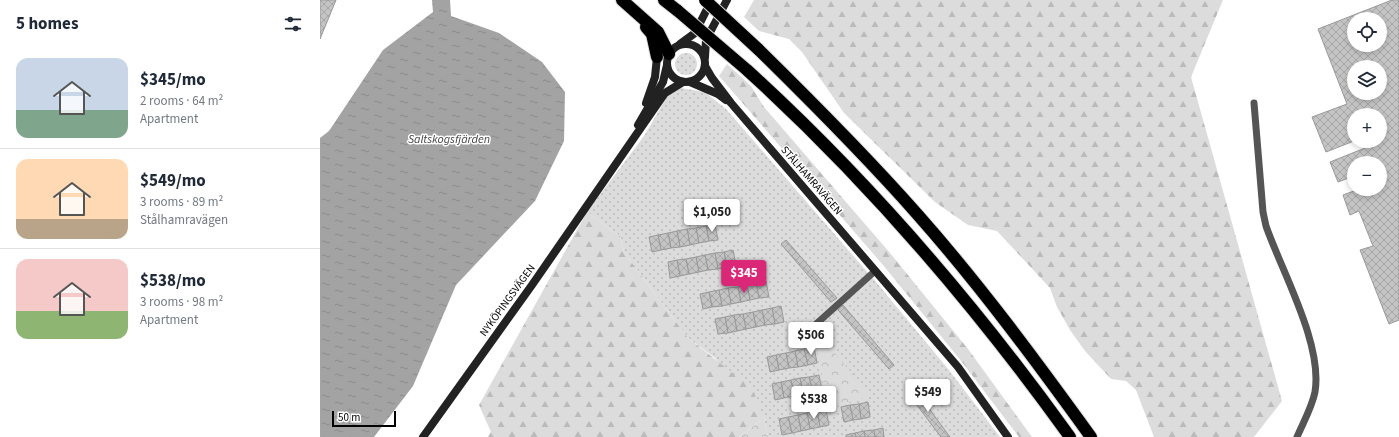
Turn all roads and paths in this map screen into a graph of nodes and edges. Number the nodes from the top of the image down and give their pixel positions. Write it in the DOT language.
graph roads {
  1 [pos="622,0"];
  2 [pos="664,0"];
  3 [pos="705,0"];
  4 [pos="712,0"];
  5 [pos="727,0"];
  6 [pos="631,9"];
  7 [pos="671,55"];
  8 [pos="657,57"];
  9 [pos="705,63"];
  10 [pos="686,82"];
  11 [pos="732,103"];
  12 [pos="1254,103"];
  13 [pos="637,127"];
  14 [pos="608,176"];
  15 [pos="875,271"];
  16 [pos="815,325"];
  17 [pos="423,437"];
  18 [pos="1008,437"];
  19 [pos="1070,437"];
  20 [pos="1091,437"];
  21 [pos="1297,437"];
  1 -- 6 [label="highway"];
  2 -- 19 [label="highway, bridge"];
  3 -- 20 [label="highway, bridge"];
  4 -- 7 [label="main road"];
  5 -- 9 [label="main road"];
  6 -- 7 [label="highway"];
  6 -- 8 [label="highway"];
  7 -- 9 [label="main road"];
  7 -- 10 [label="main road"];
  7 -- 13 [label="main road, NYKÖPINGSVÄGEN"];
  8 -- 13 [label="main road"];
  9 -- 10 [label="main road"];
  9 -- 11 [label="main road, STÅLHAMRAVÄGEN"];
  10 -- 11 [label="main road, STÅLHAMRAVÄGEN"];
  10 -- 14 [label="main road, NYKÖPINGSVÄGEN"];
  11 -- 15 [label="main road, STÅLHAMRAVÄGEN"];
  12 -- 21 [label="street"];
  13 -- 14 [label="main road, NYKÖPINGSVÄGEN"];
  14 -- 17 [label="main road, NYKÖPINGSVÄGEN"];
  15 -- 16 [label="street"];
  15 -- 18 [label="main road, STÅLHAMRAVÄGEN"];
}
